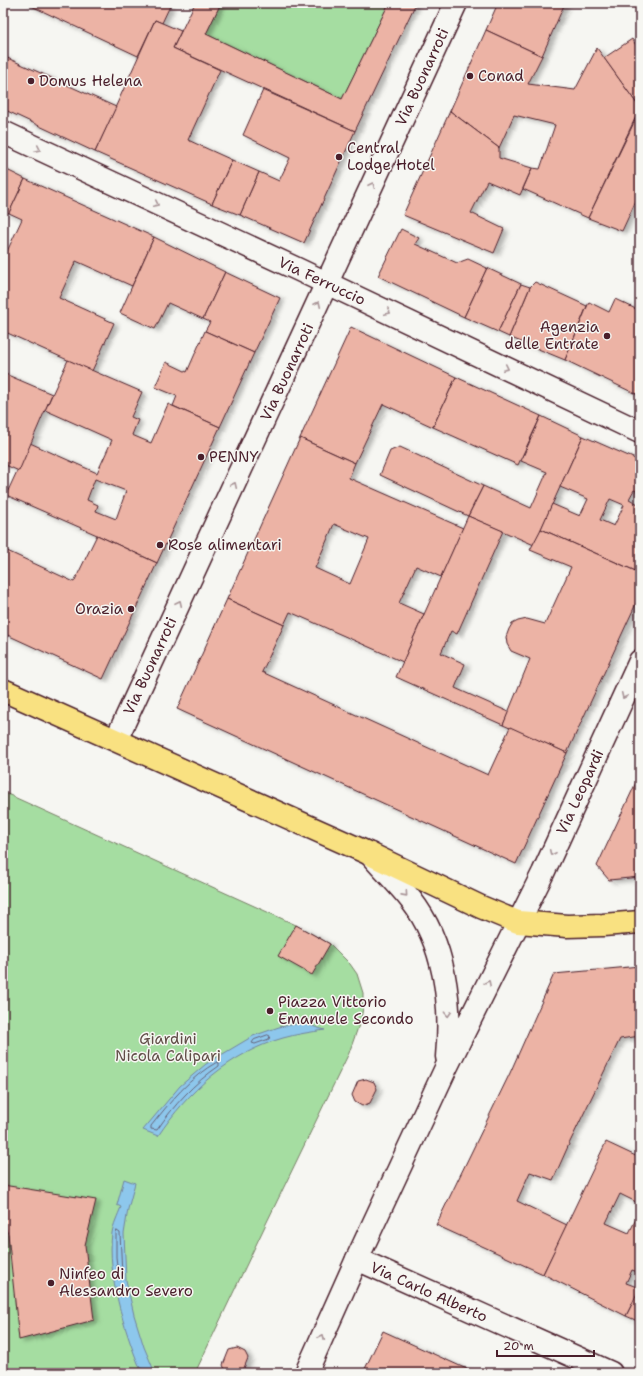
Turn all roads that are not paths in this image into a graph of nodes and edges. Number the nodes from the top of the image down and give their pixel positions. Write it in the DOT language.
graph roads {
  1 [pos="456,3"];
  2 [pos="3,132"];
  3 [pos="328,284"];
  4 [pos="640,432"];
  5 [pos="640,661"];
  6 [pos="3,690"];
  7 [pos="116,740"];
  8 [pos="370,854"];
  9 [pos="518,922"];
  10 [pos="640,922"];
  11 [pos="446,1068"];
  12 [pos="357,1260"];
  13 [pos="306,1373"];
  14 [pos="610,1373"];
  3 -- 1 [label="street, Via Buonarroti, one-way"];
  2 -- 3 [label="street, Via Ferruccio, one-way"];
  3 -- 4 [label="street, Via Ferruccio, one-way"];
  7 -- 3 [label="street, Via Buonarroti, one-way"];
  5 -- 9 [label="street, Via Leopardi, one-way"];
  6 -- 7 [label="main road"];
  7 -- 8 [label="main road"];
  8 -- 9 [label="main road"];
  8 -- 11 [label="street, one-way"];
  9 -- 10 [label="main road"];
  11 -- 9 [label="street, one-way"];
  11 -- 12 [label="street"];
  13 -- 12 [label="street, one-way"];
  12 -- 14 [label="street, Via Carlo Alberto"];
}
